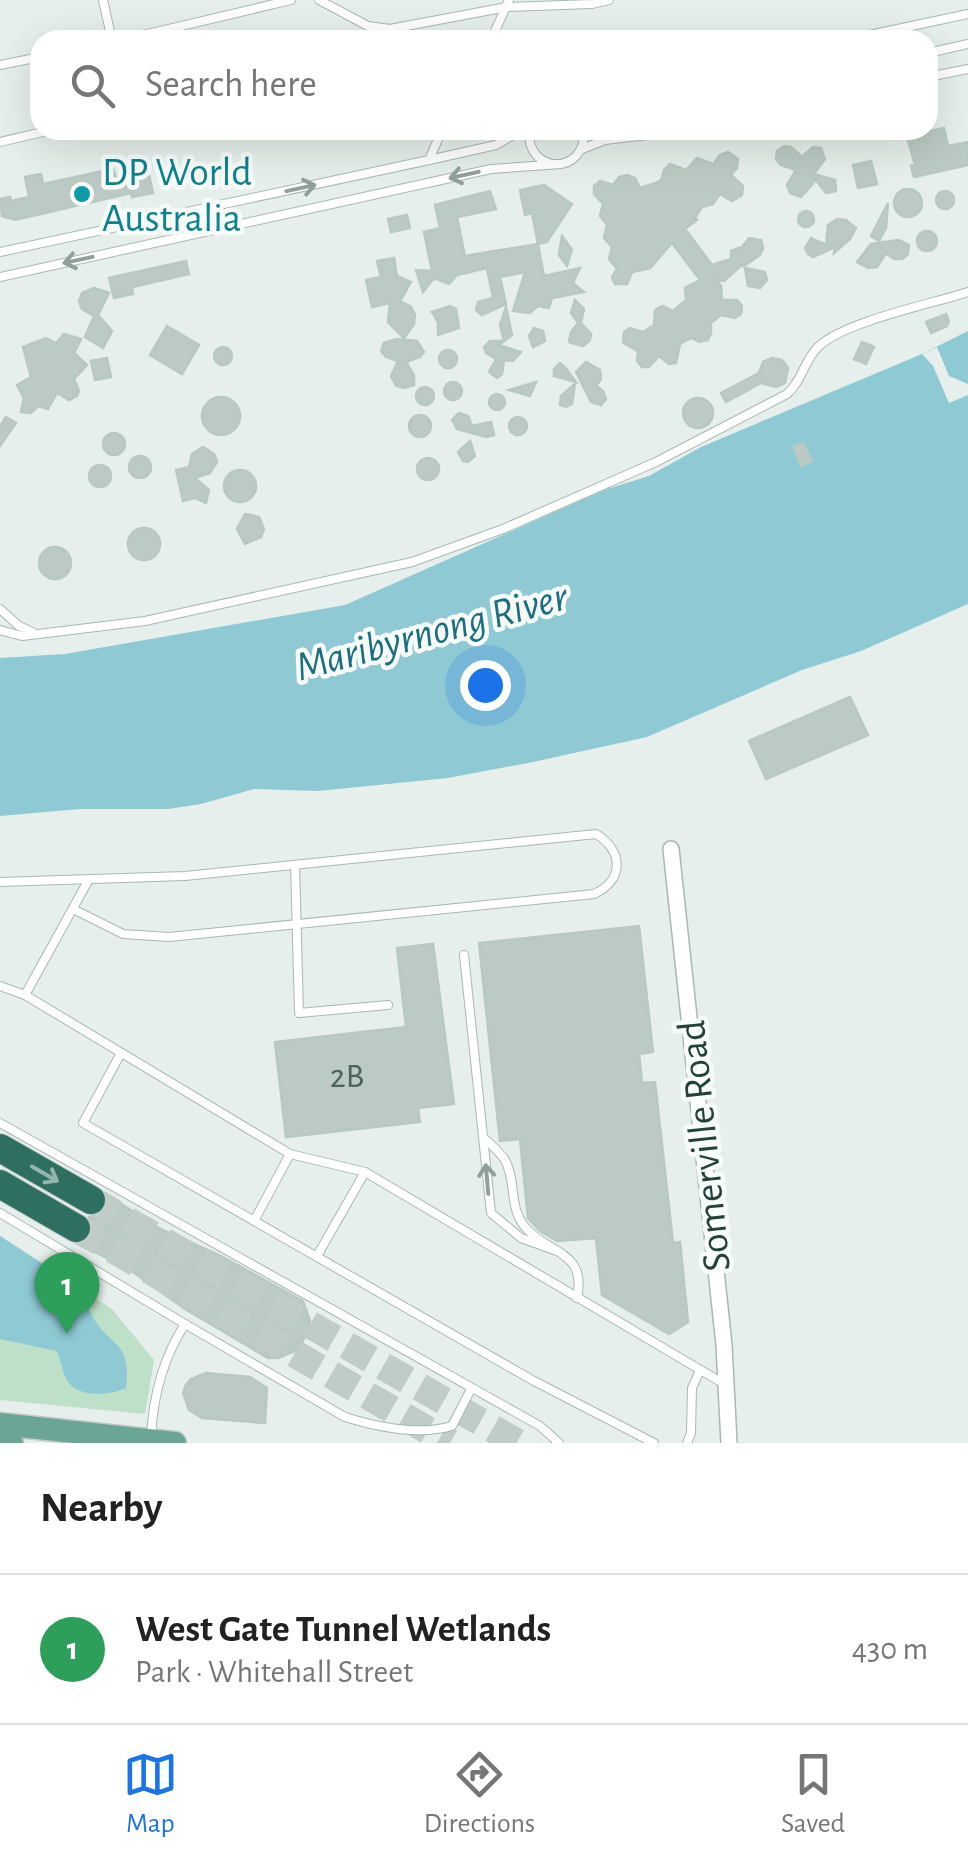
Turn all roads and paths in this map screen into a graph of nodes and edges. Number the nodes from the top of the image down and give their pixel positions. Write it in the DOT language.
graph roads {
  1 [pos="103,0"];
  2 [pos="291,0"];
  3 [pos="319,0"];
  4 [pos="609,0"];
  5 [pos="508,3"];
  6 [pos="968,14"];
  7 [pos="110,30"];
  8 [pos="164,30"];
  9 [pos="495,30"];
  10 [pos="893,30"];
  11 [pos="968,44"];
  12 [pos="938,51"];
  13 [pos="30,59"];
  14 [pos="0,66"];
  15 [pos="968,68"];
  16 [pos="938,76"];
  17 [pos="30,135"];
  18 [pos="438,140"];
  19 [pos="505,140"];
  20 [pos="529,140"];
  21 [pos="583,140"];
  22 [pos="604,140"];
  23 [pos="0,142"];
  24 [pos="582,149"];
  25 [pos="429,160"];
  26 [pos="561,164"];
  27 [pos="0,252"];
  28 [pos="0,277"];
  29 [pos="968,292"];
  30 [pos="0,609"];
  31 [pos="0,630"];
  32 [pos="36,634"];
  33 [pos="671,849"];
  34 [pos="296,865"];
  35 [pos="88,881"];
  36 [pos="0,882"];
  37 [pos="73,909"];
  38 [pos="300,922"];
  39 [pos="464,955"];
  40 [pos="0,986"];
  41 [pos="25,995"];
  42 [pos="388,1005"];
  43 [pos="121,1053"];
  44 [pos="0,1122"];
  45 [pos="483,1137"];
  46 [pos="0,1148"];
  47 [pos="290,1154"];
  48 [pos="364,1172"];
  49 [pos="0,1184"];
  50 [pos="90,1200"];
  51 [pos="0,1213"];
  52 [pos="254,1221"];
  53 [pos="76,1228"];
  54 [pos="557,1251"];
  55 [pos="317,1256"];
  56 [pos="577,1298"];
  57 [pos="185,1324"];
  58 [pos="700,1370"];
  59 [pos="726,1384"];
  60 [pos="471,1389"];
  61 [pos="0,1424"];
  62 [pos="151,1440"];
  63 [pos="0,1442"];
  64 [pos="12,1443"];
  65 [pos="175,1443"];
  66 [pos="559,1443"];
  67 [pos="654,1443"];
  68 [pos="686,1443"];
  69 [pos="728,1443"];
  1 -- 7 [label="lane"];
  2 -- 8 [label="lane"];
  3 -- 5 [label="lane"];
  4 -- 5 [label="lane"];
  5 -- 9 [label="lane"];
  6 -- 10 [label="lane"];
  11 -- 12 [label="lane"];
  13 -- 14 [label="lane"];
  15 -- 16 [label="lane"];
  17 -- 23 [label="lane"];
  18 -- 25 [label="lane"];
  19 -- 25 [label="lane"];
  20 -- 26 [label="lane"];
  21 -- 24 [label="lane"];
  22 -- 24 [label="lane"];
  24 -- 26 [label="lane"];
  27 -- 25 [label="lane, one-way"];
  26 -- 28 [label="lane, one-way"];
  29 -- 32 [label="lane"];
  30 -- 32 [label="lane"];
  31 -- 32 [label="lane"];
  33 -- 59 [label="street, Somerville Road"];
  34 -- 35 [label="lane"];
  34 -- 38 [label="lane"];
  34 -- 38 [label="lane"];
  35 -- 36 [label="lane"];
  35 -- 37 [label="lane"];
  37 -- 38 [label="lane"];
  37 -- 41 [label="lane"];
  38 -- 42 [label="lane"];
  39 -- 45 [label="lane"];
  40 -- 41 [label="lane"];
  41 -- 43 [label="lane"];
  43 -- 47 [label="lane"];
  43 -- 52 [label="lane"];
  44 -- 60 [label="lane"];
  45 -- 54 [label="lane"];
  54 -- 45 [label="lane, one-way"];
  46 -- 50 [label="highway, one-way"];
  47 -- 48 [label="lane"];
  47 -- 52 [label="lane"];
  48 -- 55 [label="lane"];
  48 -- 56 [label="lane"];
  49 -- 53 [label="highway"];
  51 -- 57 [label="lane"];
  52 -- 55 [label="lane"];
  54 -- 56 [label="lane"];
  55 -- 67 [label="lane"];
  56 -- 58 [label="lane"];
  57 -- 60 [label="lane"];
  57 -- 62 [label="lane"];
  58 -- 59 [label="lane"];
  58 -- 68 [label="lane"];
  59 -- 69 [label="street, Somerville Road"];
  60 -- 66 [label="lane"];
  61 -- 62 [label="main road"];
  62 -- 65 [label="main road"];
  63 -- 64 [label="main road"];
}
